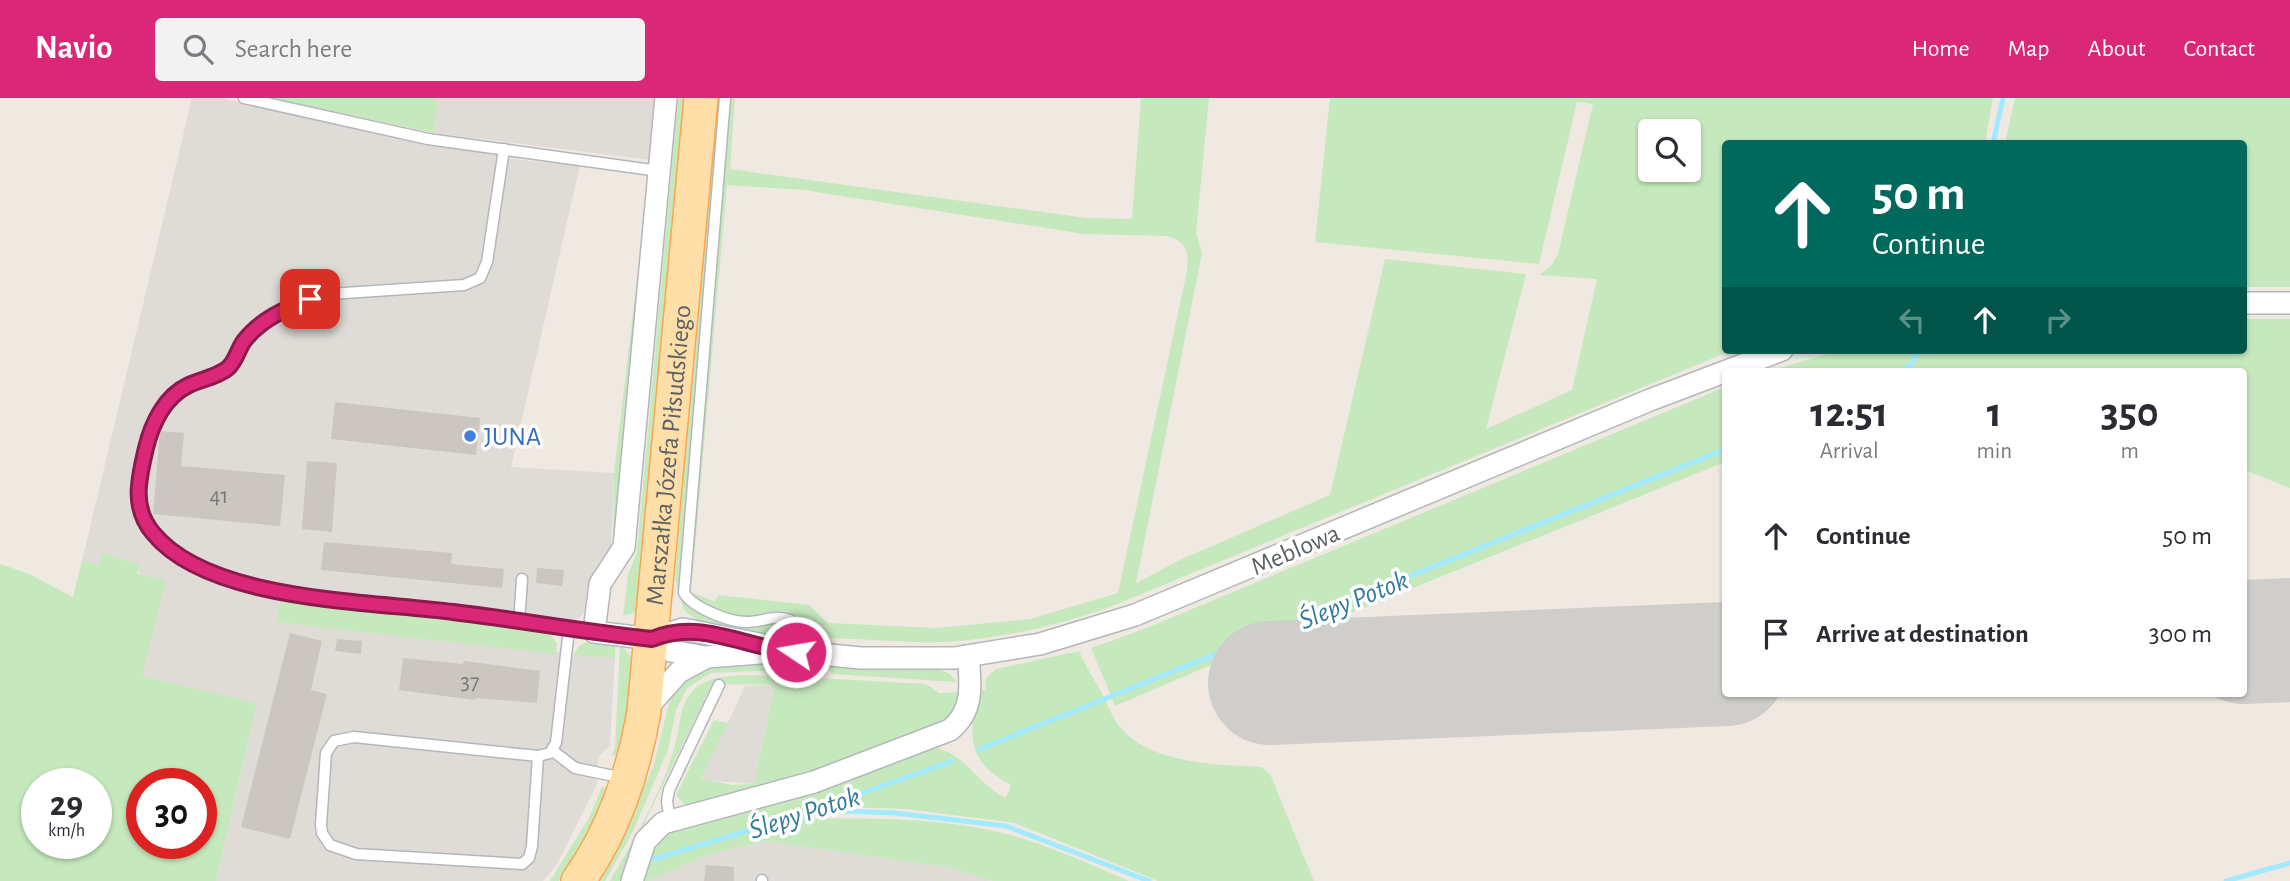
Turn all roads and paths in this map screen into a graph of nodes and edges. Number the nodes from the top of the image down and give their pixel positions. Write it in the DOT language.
graph roads {
  1 [pos="244,98"];
  2 [pos="666,98"];
  3 [pos="701,98"];
  4 [pos="725,98"];
  5 [pos="503,149"];
  6 [pos="659,172"];
  7 [pos="2247,303"];
  8 [pos="2290,303"];
  9 [pos="1772,354"];
  10 [pos="1735,368"];
  11 [pos="1722,373"];
  12 [pos="522,579"];
  13 [pos="519,623"];
  14 [pos="569,629"];
  15 [pos="594,632"];
  16 [pos="652,639"];
  17 [pos="792,652"];
  18 [pos="968,656"];
  19 [pos="707,657"];
  20 [pos="719,685"];
  21 [pos="644,711"];
  22 [pos="552,751"];
  23 [pos="538,756"];
  24 [pos="627,779"];
  25 [pos="670,821"];
  26 [pos="578,881"];
  27 [pos="632,881"];
  1 -- 5 [label="lane"];
  2 -- 6 [label="street"];
  3 -- 16 [label="main road, Marszałka Józefa Piłsudskiego"];
  4 -- 17 [label="lane"];
  5 -- 6 [label="lane"];
  5 -- 13 [label="lane"];
  6 -- 15 [label="street"];
  7 -- 8 [label="street"];
  9 -- 10 [label="street, Meblowa"];
  11 -- 18 [label="street, Meblowa"];
  12 -- 13 [label="lane"];
  13 -- 14 [label="lane"];
  14 -- 15 [label="lane"];
  14 -- 22 [label="lane"];
  15 -- 16 [label="street"];
  16 -- 17 [label="street, Meblowa"];
  16 -- 19 [label="street, Meblowa"];
  16 -- 21 [label="main road, Marszałka Józefa Piłsudskiego"];
  17 -- 18 [label="street, Meblowa"];
  17 -- 19 [label="street, Meblowa"];
  18 -- 25 [label="street"];
  19 -- 21 [label="street, Meblowa"];
  20 -- 25 [label="lane"];
  21 -- 24 [label="main road, Marszałka Józefa Piłsudskiego"];
  22 -- 23 [label="lane"];
  22 -- 24 [label="lane"];
  23 -- 23 [label="lane"];
  24 -- 26 [label="main road, Marszałka Józefa Piłsudskiego"];
  25 -- 27 [label="street"];
}
